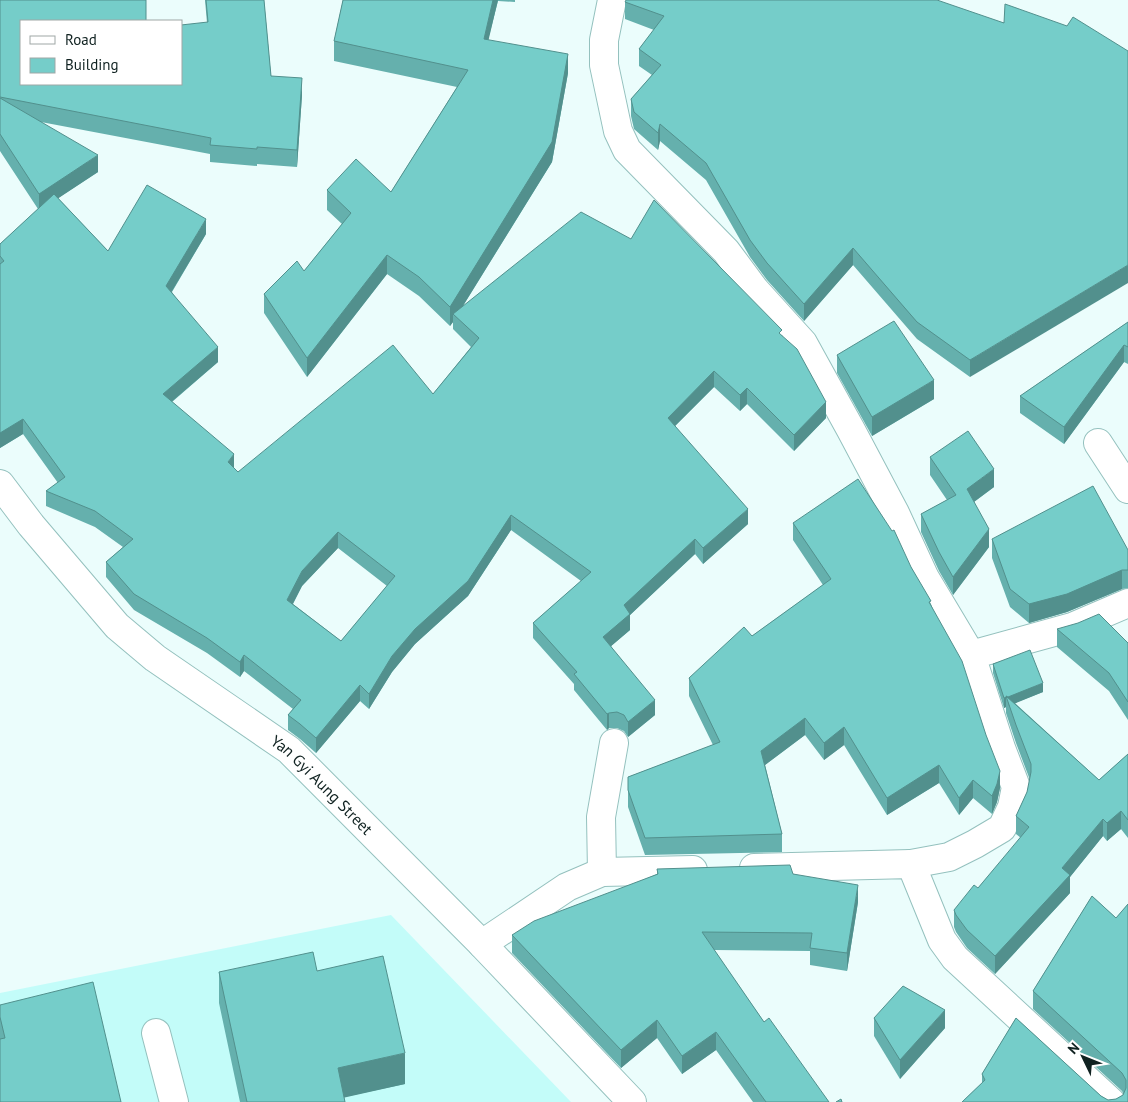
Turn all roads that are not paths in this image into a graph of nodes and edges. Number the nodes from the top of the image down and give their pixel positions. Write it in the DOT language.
graph roads {
  1 [pos="612,0"];
  2 [pos="1098,443"];
  3 [pos="0,484"];
  4 [pos="1128,489"];
  5 [pos="1128,603"];
  6 [pos="971,655"];
  7 [pos="614,743"];
  8 [pos="911,864"];
  9 [pos="602,872"];
  10 [pos="482,944"];
  11 [pos="156,1033"];
  12 [pos="174,1102"];
  13 [pos="632,1102"];
  14 [pos="1110,1102"];
  1 -- 6 [label="street"];
  2 -- 4 [label="street"];
  3 -- 10 [label="street, Yan Gyi Aung Street"];
  5 -- 6 [label="street"];
  6 -- 8 [label="street"];
  7 -- 9 [label="street"];
  8 -- 9 [label="street"];
  8 -- 14 [label="street"];
  9 -- 10 [label="street"];
  10 -- 13 [label="street, Yan Gyi Aung Street"];
  11 -- 12 [label="street"];
}
